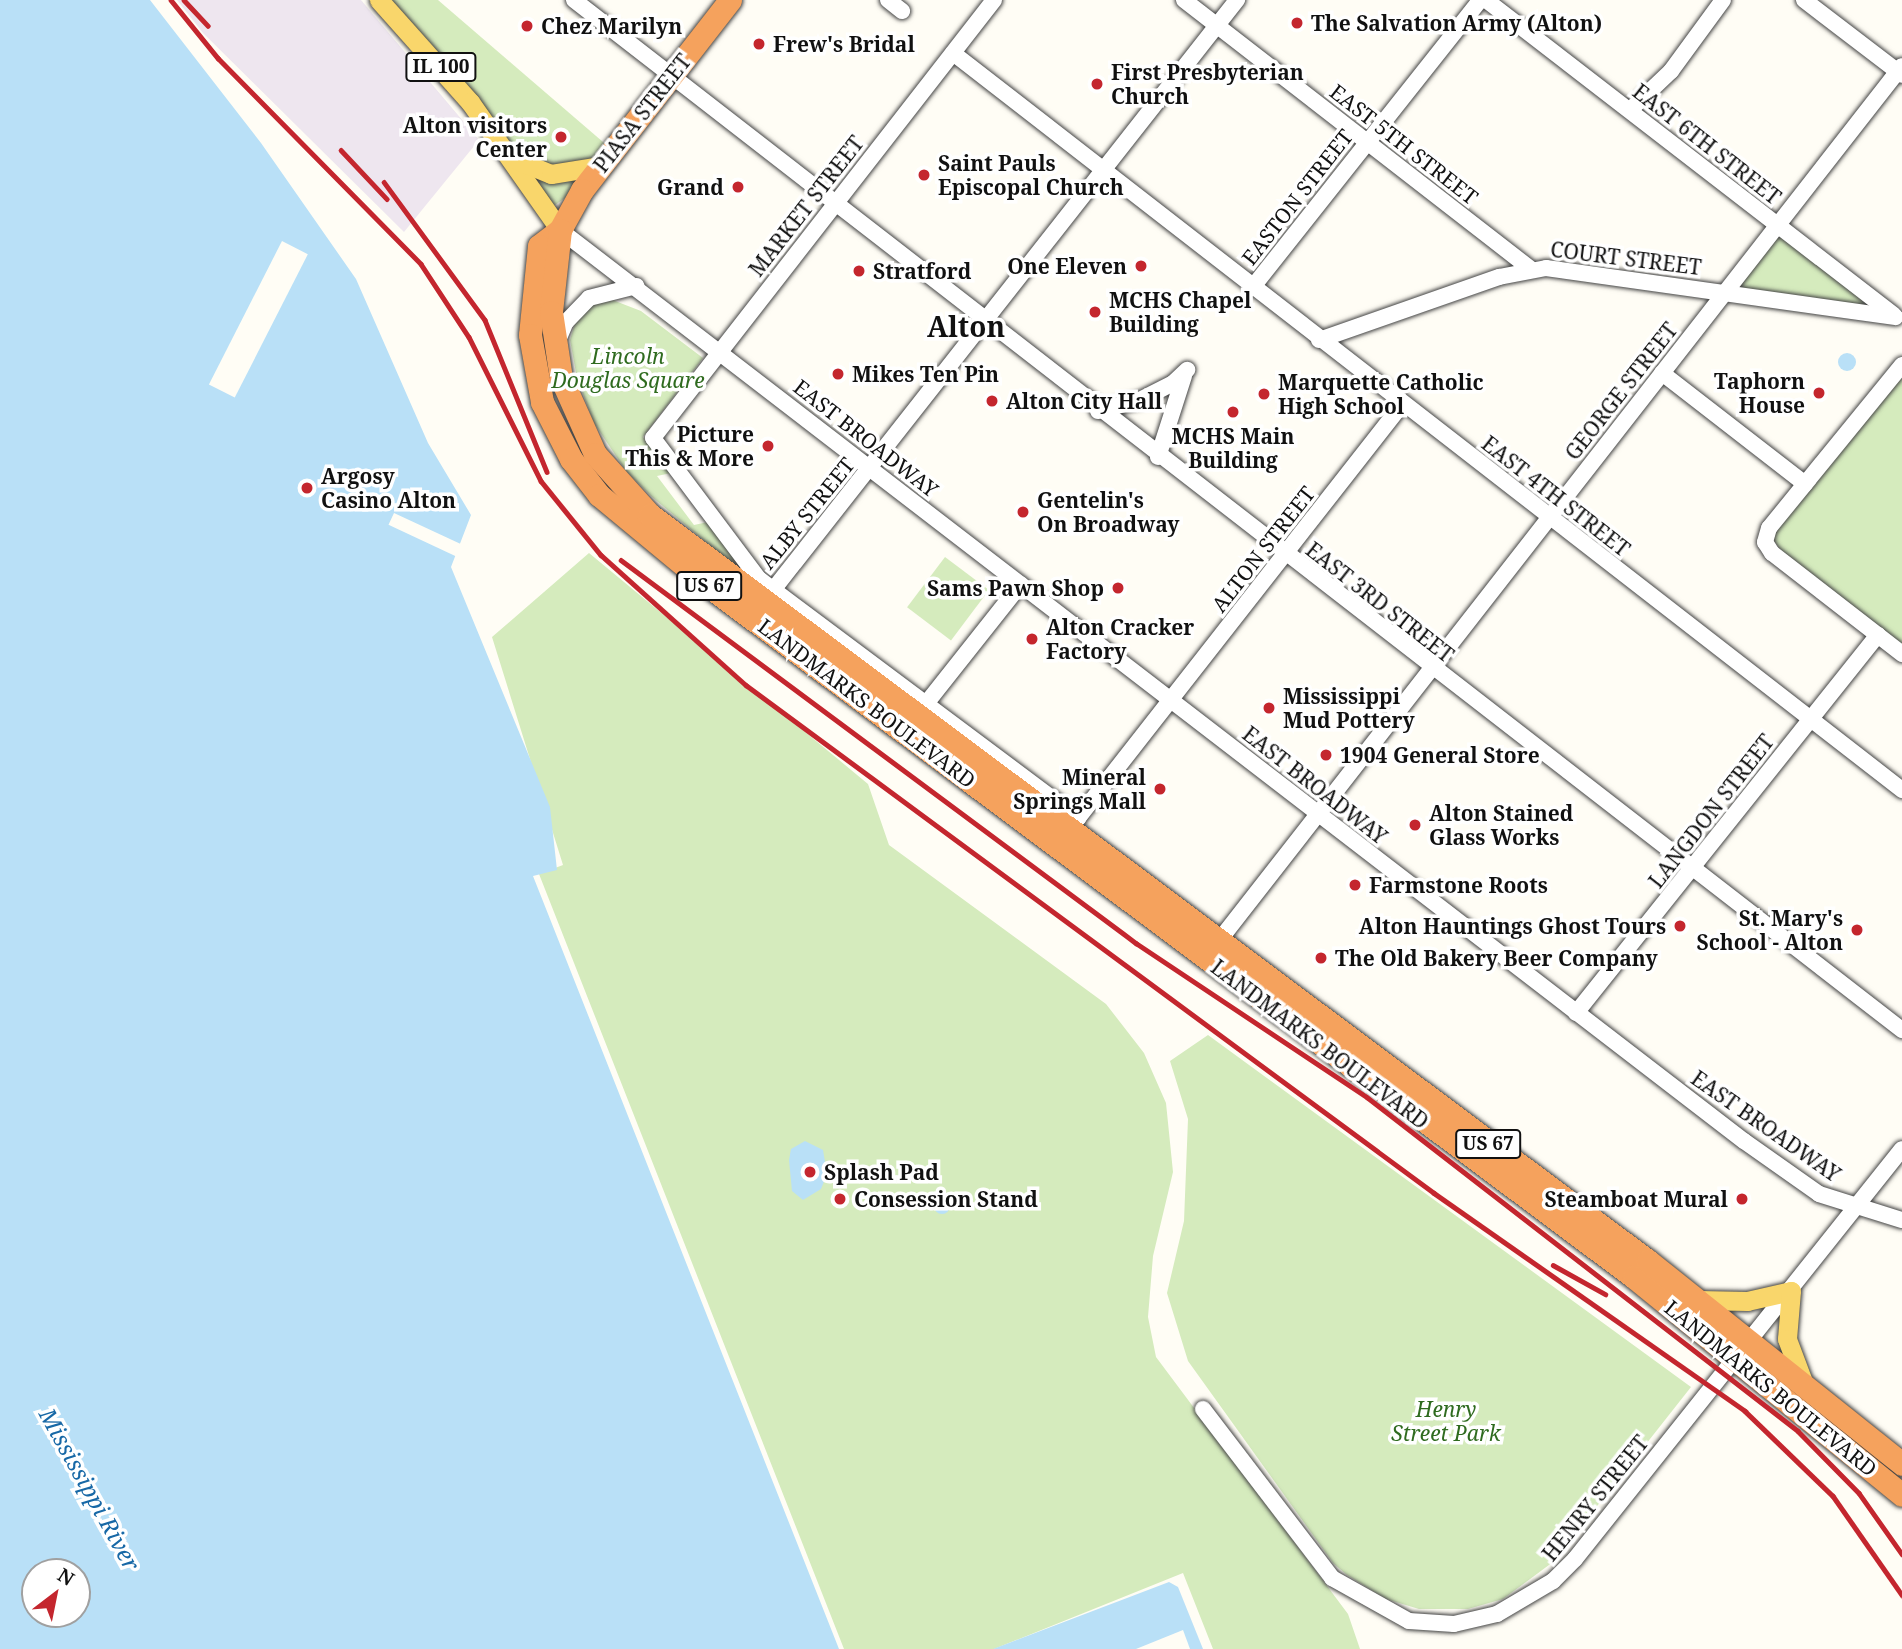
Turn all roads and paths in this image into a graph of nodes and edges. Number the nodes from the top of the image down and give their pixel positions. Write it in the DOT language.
graph roads {
  1 [pos="379,0"];
  2 [pos="574,0"];
  3 [pos="730,0"];
  4 [pos="888,0"];
  5 [pos="994,0"];
  6 [pos="1184,0"];
  7 [pos="1237,0"];
  8 [pos="1480,0"];
  9 [pos="1486,0"];
  10 [pos="1723,0"];
  11 [pos="1804,0"];
  12 [pos="902,11"];
  13 [pos="1217,26"];
  14 [pos="953,53"];
  15 [pos="1900,71"];
  16 [pos="670,76"];
  17 [pos="1630,110"];
  18 [pos="1368,141"];
  19 [pos="512,158"];
  20 [pos="601,166"];
  21 [pos="1102,171"];
  22 [pos="834,206"];
  23 [pos="1778,227"];
  24 [pos="560,230"];
  25 [pos="1531,269"];
  26 [pos="636,286"];
  27 [pos="1252,288"];
  28 [pos="1727,291"];
  29 [pos="1899,319"];
  30 [pos="985,322"];
  31 [pos="1319,340"];
  32 [pos="719,351"];
  33 [pos="555,354"];
  34 [pos="1902,365"];
  35 [pos="1662,373"];
  36 [pos="1403,403"];
  37 [pos="1098,411"];
  38 [pos="1158,457"];
  39 [pos="870,468"];
  40 [pos="1805,484"];
  41 [pos="1548,516"];
  42 [pos="1286,555"];
  43 [pos="1021,584"];
  44 [pos="773,590"];
  45 [pos="1878,635"];
  46 [pos="1902,654"];
  47 [pos="1430,667"];
  48 [pos="1171,700"];
  49 [pos="925,705"];
  50 [pos="1810,719"];
  51 [pos="1902,790"];
  52 [pos="1317,814"];
  53 [pos="1693,869"];
  54 [pos="1218,942"];
  55 [pos="1576,1013"];
  56 [pos="1902,1030"];
  57 [pos="1902,1149"];
  58 [pos="1856,1208"];
  59 [pos="1902,1220"];
  60 [pos="1791,1291"];
  61 [pos="1698,1300"];
  62 [pos="1744,1350"];
  63 [pos="1805,1387"];
  64 [pos="1203,1409"];
  65 [pos="1902,1464"];
  66 [pos="1902,1495"];
  1 -- 19 [label="main road, IL 100"];
  2 -- 16 [label="street, EAST 3RD STREET"];
  3 -- 16 [label="highway, PIASA STREET / US 67"];
  4 -- 12 [label="street"];
  5 -- 14 [label="street, MARKET STREET"];
  6 -- 13 [label="street, EAST 5TH STREET"];
  7 -- 13 [label="street, ALBY STREET"];
  8 -- 18 [label="street, EASTON STREET"];
  9 -- 17 [label="street, EAST 6TH STREET"];
  10 -- 17 [label="street"];
  11 -- 15 [label="street"];
  13 -- 18 [label="street, EAST 5TH STREET"];
  13 -- 21 [label="street, ALBY STREET"];
  14 -- 21 [label="street, EAST 4TH STREET"];
  14 -- 22 [label="street, MARKET STREET"];
  15 -- 23 [label="street, GEORGE STREET"];
  16 -- 20 [label="highway, PIASA STREET / US 67"];
  16 -- 22 [label="street, EAST 3RD STREET"];
  17 -- 23 [label="street, EAST 6TH STREET"];
  18 -- 25 [label="street, EAST 5TH STREET"];
  18 -- 27 [label="street, EASTON STREET"];
  19 -- 20 [label="main road"];
  19 -- 24 [label="main road, IL 100"];
  20 -- 24 [label="highway, PIASA STREET / US 67"];
  21 -- 27 [label="street, EAST 4TH STREET"];
  21 -- 30 [label="street, ALBY STREET"];
  22 -- 30 [label="street, EAST 3RD STREET"];
  22 -- 32 [label="street, MARKET STREET"];
  23 -- 28 [label="street, GEORGE STREET"];
  23 -- 29 [label="street, EAST 6TH STREET"];
  24 -- 26 [label="street, EAST BROADWAY"];
  24 -- 33 [label="highway, LANDMARKS BOULEVARD / US 67"];
  24 -- 62 [label="highway, LANDMARKS BOULEVARD / US 67"];
  25 -- 28 [label="street, COURT STREET"];
  25 -- 31 [label="street, COURT STREET"];
  26 -- 32 [label="street, EAST BROADWAY"];
  26 -- 33 [label="street"];
  27 -- 31 [label="street, EAST 4TH STREET"];
  28 -- 29 [label="street, COURT STREET"];
  28 -- 35 [label="street, GEORGE STREET"];
  30 -- 37 [label="street, EAST 3RD STREET"];
  30 -- 39 [label="street, ALBY STREET"];
  31 -- 36 [label="street, EAST 4TH STREET"];
  32 -- 39 [label="street, EAST BROADWAY"];
  32 -- 44 [label="street, MARKET STREET"];
  33 -- 54 [label="highway, LANDMARKS BOULEVARD / US 67"];
  34 -- 40 [label="street"];
  35 -- 40 [label="street"];
  35 -- 41 [label="street, GEORGE STREET"];
  36 -- 41 [label="street, EAST 4TH STREET"];
  36 -- 42 [label="street, ALTON STREET"];
  37 -- 38 [label="street, EAST 3RD STREET"];
  37 -- 38 [label="street"];
  38 -- 42 [label="street, EAST 3RD STREET"];
  39 -- 43 [label="street, EAST BROADWAY"];
  39 -- 44 [label="street, ALBY STREET"];
  40 -- 45 [label="street"];
  41 -- 47 [label="street, GEORGE STREET"];
  41 -- 50 [label="street, EAST 4TH STREET"];
  42 -- 47 [label="street, EAST 3RD STREET"];
  42 -- 48 [label="street, ALTON STREET"];
  43 -- 48 [label="street, EAST BROADWAY"];
  43 -- 49 [label="street"];
  44 -- 49 [label="street"];
  45 -- 46 [label="street"];
  45 -- 50 [label="street, LANGDON STREET"];
  47 -- 52 [label="street, GEORGE STREET"];
  47 -- 53 [label="street, EAST 3RD STREET"];
  48 -- 49 [label="street, ALTON STREET"];
  48 -- 52 [label="street, EAST BROADWAY"];
  50 -- 51 [label="street, EAST 4TH STREET"];
  50 -- 53 [label="street, LANGDON STREET"];
  52 -- 54 [label="street, GEORGE STREET"];
  52 -- 55 [label="street, EAST BROADWAY"];
  53 -- 55 [label="street, LANGDON STREET"];
  53 -- 56 [label="street, EAST 3RD STREET"];
  54 -- 61 [label="highway, LANDMARKS BOULEVARD / US 67"];
  55 -- 58 [label="street, EAST BROADWAY"];
  57 -- 58 [label="street, HENRY STREET"];
  58 -- 59 [label="street, EAST BROADWAY"];
  58 -- 60 [label="street, HENRY STREET"];
  60 -- 61 [label="main road"];
  60 -- 62 [label="street, HENRY STREET"];
  60 -- 63 [label="main road"];
  61 -- 62 [label="highway, LANDMARKS BOULEVARD / US 67"];
  62 -- 63 [label="highway, LANDMARKS BOULEVARD / US 67"];
  62 -- 64 [label="street, HENRY STREET"];
  62 -- 66 [label="highway, LANDMARKS BOULEVARD / US 67"];
  63 -- 65 [label="highway, LANDMARKS BOULEVARD / US 67"];
}
